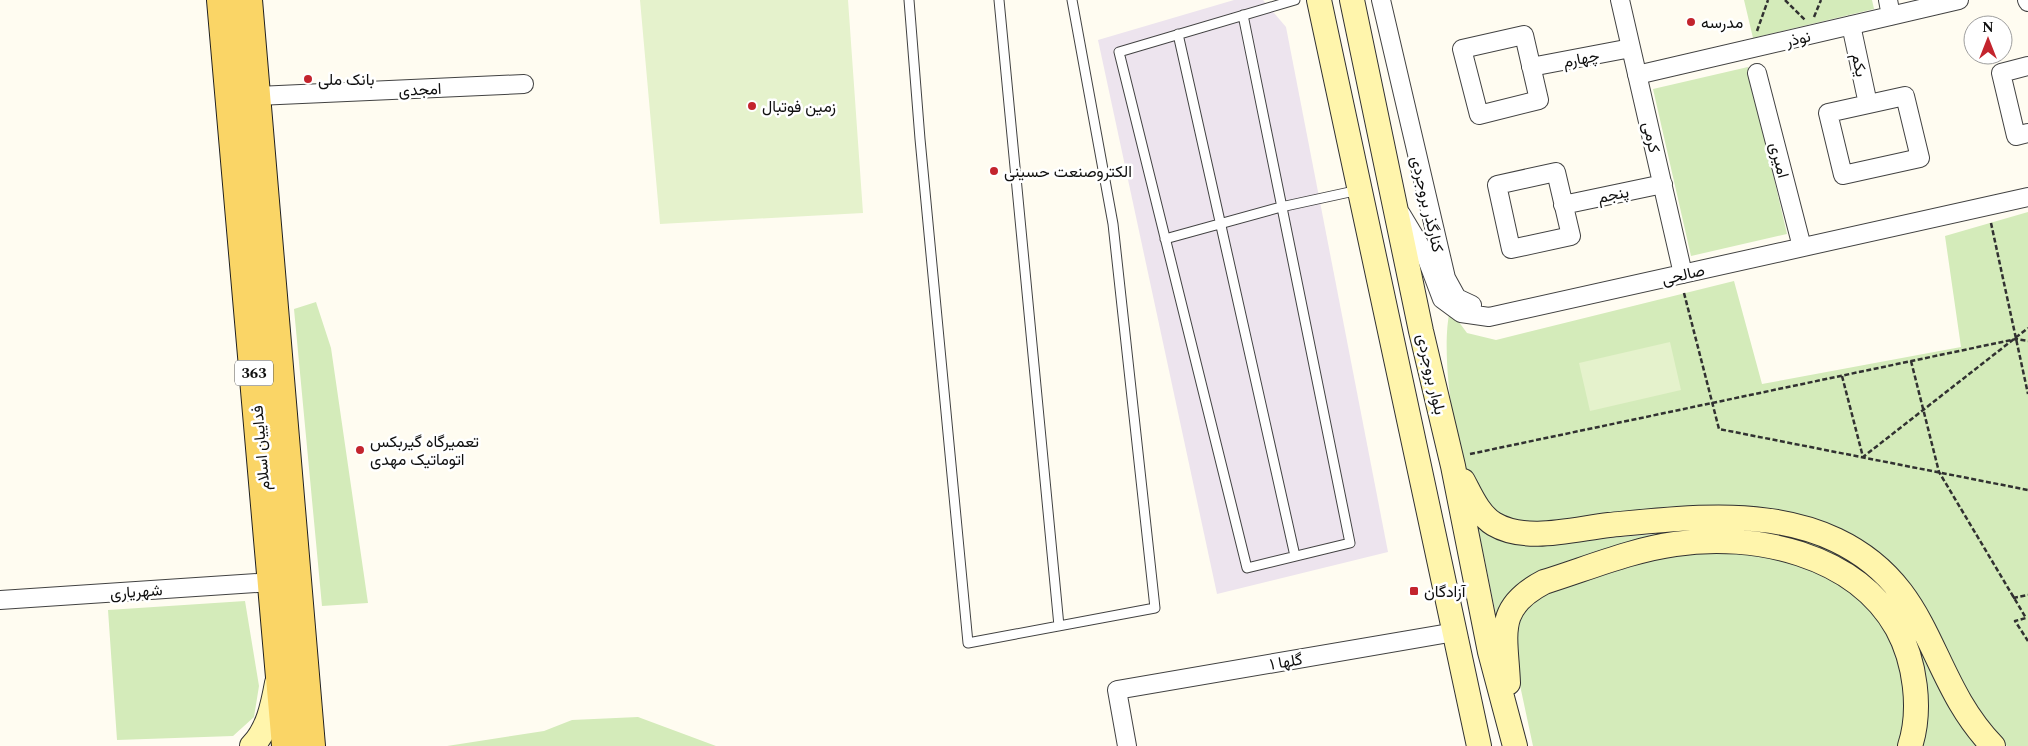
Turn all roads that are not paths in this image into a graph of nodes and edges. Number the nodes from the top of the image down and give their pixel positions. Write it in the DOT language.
graph roads {
  1 [pos="221,0"];
  2 [pos="248,0"];
  3 [pos="909,0"];
  4 [pos="998,0"];
  5 [pos="1072,0"];
  6 [pos="1295,0"];
  7 [pos="1319,0"];
  8 [pos="1352,0"];
  9 [pos="1381,0"];
  10 [pos="1620,0"];
  11 [pos="1959,0"];
  12 [pos="1890,8"];
  13 [pos="1243,15"];
  14 [pos="1851,25"];
  15 [pos="1178,34"];
  16 [pos="1631,48"];
  17 [pos="2028,66"];
  18 [pos="1531,67"];
  19 [pos="1757,73"];
  20 [pos="1637,75"];
  21 [pos="524,84"];
  22 [pos="257,96"];
  23 [pos="1868,104"];
  24 [pos="2028,133"];
  25 [pos="1662,184"];
  26 [pos="1360,190"];
  27 [pos="2028,197"];
  28 [pos="1564,205"];
  29 [pos="1281,207"];
  30 [pos="1397,208"];
  31 [pos="1222,223"];
  32 [pos="1165,239"];
  33 [pos="1802,247"];
  34 [pos="1683,274"];
  35 [pos="1564,300"];
  36 [pos="1457,461"];
  37 [pos="1295,556"];
  38 [pos="272,582"];
  39 [pos="0,600"];
  40 [pos="1059,626"];
  41 [pos="1455,632"];
  42 [pos="280,672"];
  43 [pos="1510,722"];
  44 [pos="252,746"];
  45 [pos="286,746"];
  46 [pos="311,746"];
  47 [pos="1127,746"];
  48 [pos="1479,746"];
  49 [pos="1515,746"];
  50 [pos="1910,746"];
  51 [pos="1993,746"];
  1 -- 38 [label="main road, فداییان اسلام / 363"];
  2 -- 22 [label="main road, فداییان اسلام / 363"];
  3 -- 40 [label="lane"];
  4 -- 40 [label="lane"];
  5 -- 40 [label="lane"];
  6 -- 13 [label="lane"];
  7 -- 26 [label="main road, بلوار بروجردی"];
  8 -- 30 [label="main road, بلوار بروجردی"];
  9 -- 35 [label="street, کنارگذر بروجردی"];
  10 -- 16 [label="street, کرمی"];
  11 -- 12 [label="street, نوذر"];
  12 -- 14 [label="street, نوذر"];
  13 -- 15 [label="lane"];
  13 -- 29 [label="lane"];
  14 -- 20 [label="street, نوذر"];
  14 -- 23 [label="street, یکم"];
  15 -- 31 [label="lane"];
  15 -- 32 [label="lane"];
  16 -- 18 [label="street, چهارم"];
  16 -- 20 [label="street, کرمی"];
  17 -- 24 [label="street"];
  18 -- 18 [label="street"];
  19 -- 33 [label="street, امیری"];
  20 -- 25 [label="street, کرمی"];
  21 -- 22 [label="street, امجدی"];
  22 -- 46 [label="main road, فداییان اسلام / 363"];
  23 -- 23 [label="street"];
  25 -- 28 [label="street, پنجم"];
  25 -- 34 [label="street, کرمی"];
  26 -- 29 [label="lane"];
  26 -- 41 [label="main road, بلوار بروجردی"];
  27 -- 33 [label="street, صالحی"];
  28 -- 28 [label="street"];
  29 -- 31 [label="lane"];
  29 -- 37 [label="lane"];
  30 -- 35 [label="street, صالحی"];
  30 -- 36 [label="main road, بلوار بروجردی"];
  31 -- 32 [label="lane"];
  31 -- 37 [label="lane"];
  32 -- 37 [label="lane"];
  33 -- 34 [label="street, صالحی"];
  34 -- 35 [label="street, صالحی"];
  36 -- 43 [label="main road, بلوار بروجردی"];
  36 -- 51 [label="main road"];
  38 -- 39 [label="street, شهریاری"];
  38 -- 42 [label="main road, فداییان اسلام / 363"];
  41 -- 47 [label="street, گلها ۱"];
  41 -- 48 [label="main road, بلوار بروجردی"];
  42 -- 44 [label="main road"];
  42 -- 45 [label="main road, فداییان اسلام / 363"];
  43 -- 49 [label="main road, بلوار بروجردی"];
  43 -- 50 [label="main road"];
}
